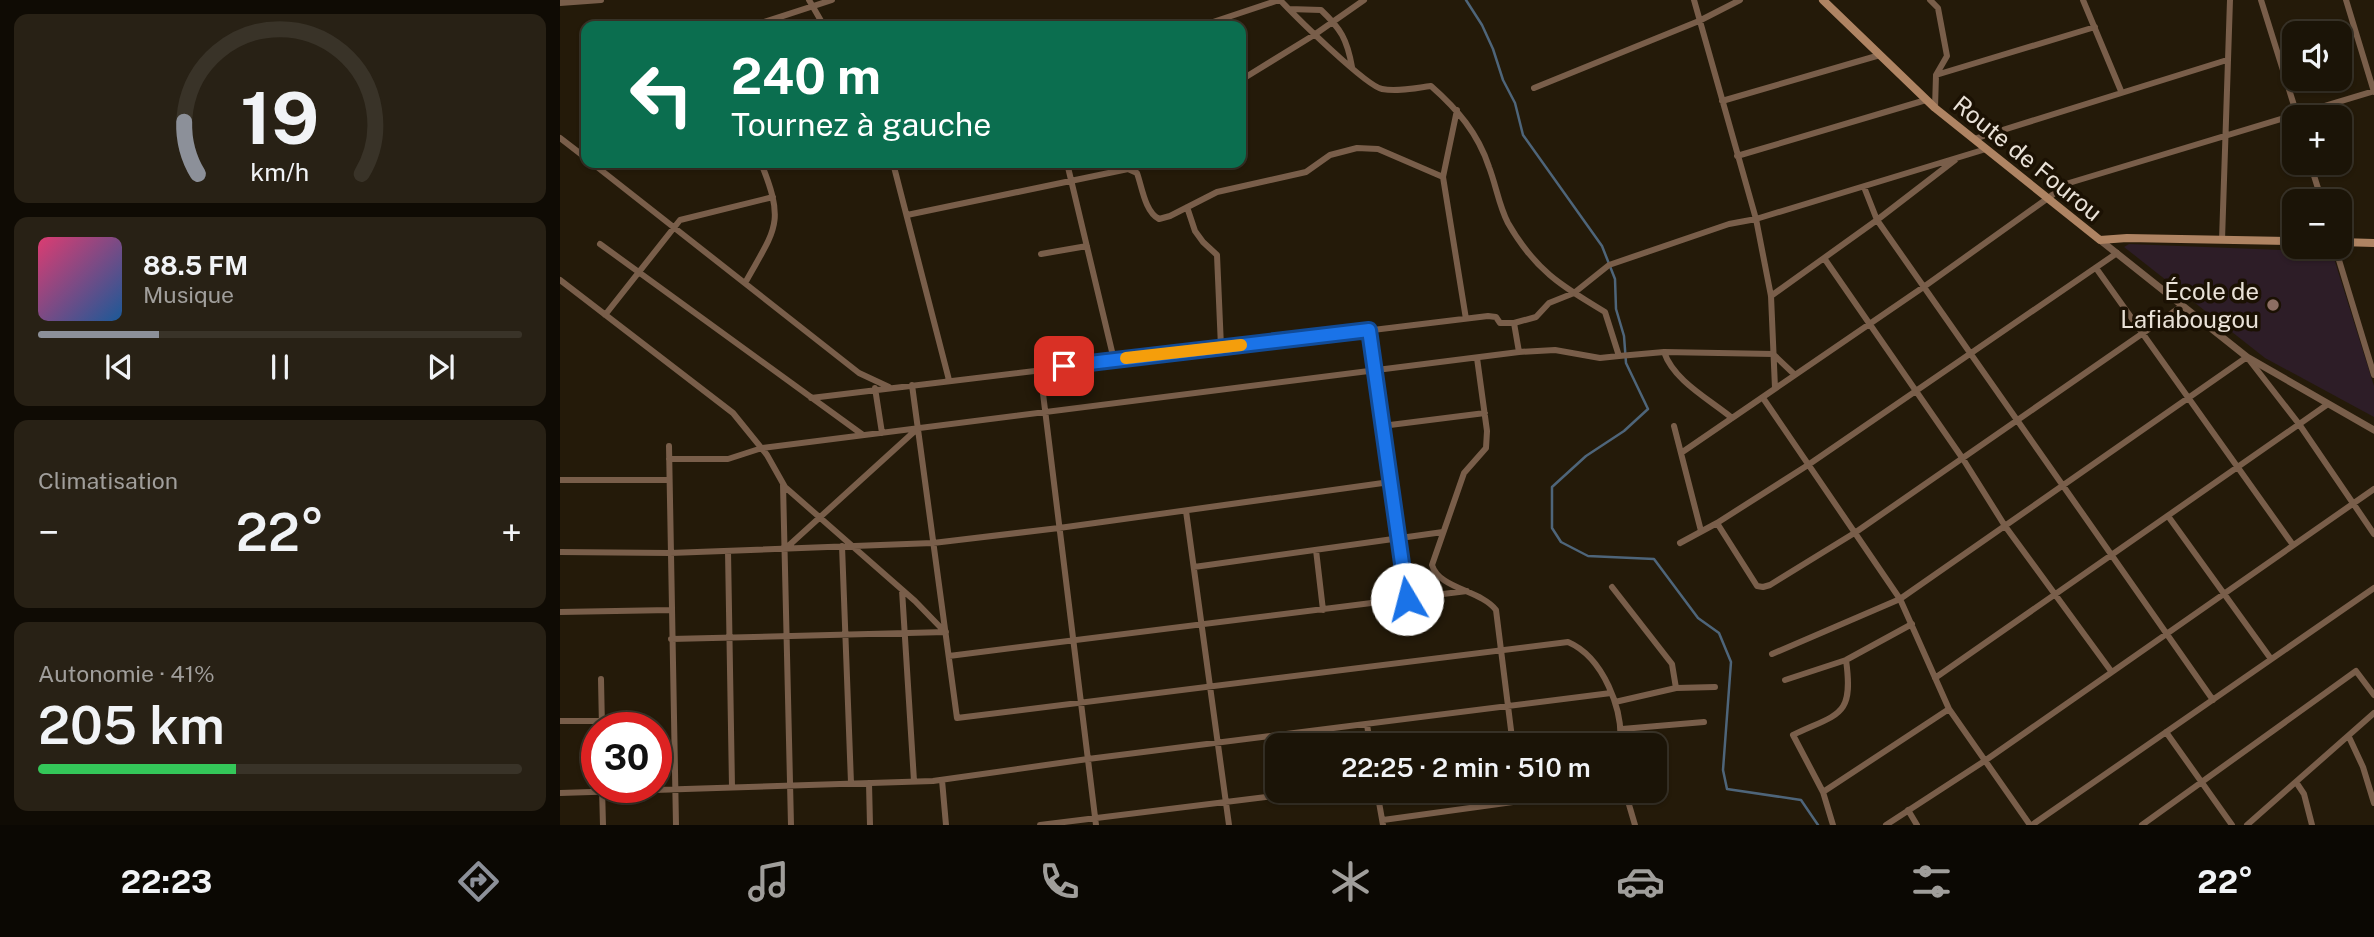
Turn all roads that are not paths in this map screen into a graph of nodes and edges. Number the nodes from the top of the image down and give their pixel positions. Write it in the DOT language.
graph roads {
  1 [pos="601,0"];
  2 [pos="832,0"];
  3 [pos="1279,0"];
  4 [pos="1364,0"];
  5 [pos="1695,0"];
  6 [pos="1740,0"];
  7 [pos="1823,0"];
  8 [pos="1930,0"];
  9 [pos="2083,0"];
  10 [pos="2230,0"];
  11 [pos="2261,0"];
  12 [pos="2346,0"];
  13 [pos="560,3"];
  14 [pos="811,3"];
  15 [pos="1289,9"];
  16 [pos="764,21"];
  17 [pos="821,21"];
  18 [pos="1216,21"];
  19 [pos="1699,21"];
  20 [pos="1333,22"];
  21 [pos="2095,27"];
  22 [pos="1314,35"];
  23 [pos="1880,55"];
  24 [pos="2227,60"];
  25 [pos="1352,67"];
  26 [pos="1936,75"];
  27 [pos="1246,77"];
  28 [pos="1534,88"];
  29 [pos="2121,91"];
  30 [pos="2374,92"];
  31 [pos="1722,100"];
  32 [pos="1926,100"];
  33 [pos="2294,105"];
  34 [pos="2332,105"];
  35 [pos="1935,108"];
  36 [pos="1457,110"];
  37 [pos="2282,120"];
  38 [pos="2225,135"];
  39 [pos="560,138"];
  40 [pos="1974,139"];
  41 [pos="1986,149"];
  42 [pos="581,154"];
  43 [pos="1737,156"];
  44 [pos="1959,157"];
  45 [pos="598,168"];
  46 [pos="763,168"];
  47 [pos="894,168"];
  48 [pos="1068,168"];
  49 [pos="1443,177"];
  50 [pos="1070,180"];
  51 [pos="1864,187"];
  52 [pos="774,197"];
  53 [pos="2046,200"];
  54 [pos="1187,207"];
  55 [pos="907,215"];
  56 [pos="1756,219"];
  57 [pos="1877,220"];
  58 [pos="674,228"];
  59 [pos="2099,240"];
  60 [pos="2222,240"];
  61 [pos="2282,241"];
  62 [pos="2352,242"];
  63 [pos="2374,243"];
  64 [pos="600,244"];
  65 [pos="1087,246"];
  66 [pos="2117,253"];
  67 [pos="1041,254"];
  68 [pos="1824,258"];
  69 [pos="2339,259"];
  70 [pos="2096,268"];
  71 [pos="639,272"];
  72 [pos="560,280"];
  73 [pos="744,283"];
  74 [pos="1925,286"];
  75 [pos="1574,293"];
  76 [pos="1771,296"];
  77 [pos="2182,306"];
  78 [pos="605,315"];
  79 [pos="1465,319"];
  80 [pos="1514,323"];
  81 [pos="1869,324"];
  82 [pos="1369,330"];
  83 [pos="2142,333"];
  84 [pos="1221,347"];
  85 [pos="1519,352"];
  86 [pos="1664,352"];
  87 [pos="1972,353"];
  88 [pos="1773,354"];
  89 [pos="1619,356"];
  90 [pos="2247,357"];
  91 [pos="1477,358"];
  92 [pos="1114,360"];
  93 [pos="1040,369"];
  94 [pos="1374,370"];
  95 [pos="1795,374"];
  96 [pos="2374,375"];
  97 [pos="874,380"];
  98 [pos="949,380"];
  99 [pos="912,385"];
  100 [pos="891,388"];
  101 [pos="1774,388"];
  102 [pos="875,390"];
  103 [pos="1916,392"];
  104 [pos="811,398"];
  105 [pos="1763,398"];
  106 [pos="2189,399"];
  107 [pos="2328,404"];
  108 [pos="1045,412"];
  109 [pos="1485,413"];
  110 [pos="1731,418"];
  111 [pos="2018,419"];
  112 [pos="2299,424"];
  113 [pos="1382,426"];
  114 [pos="1674,426"];
  115 [pos="918,428"];
  116 [pos="2374,430"];
  117 [pos="882,433"];
  118 [pos="863,435"];
  119 [pos="669,446"];
  120 [pos="762,448"];
  121 [pos="1681,453"];
  122 [pos="669,459"];
  123 [pos="1962,459"];
  124 [pos="1808,465"];
  125 [pos="2237,467"];
  126 [pos="560,480"];
  127 [pos="669,480"];
  128 [pos="783,482"];
  129 [pos="1391,482"];
  130 [pos="2064,486"];
  131 [pos="2374,489"];
  132 [pos="2354,504"];
  133 [pos="1186,511"];
  134 [pos="2168,516"];
  135 [pos="820,517"];
  136 [pos="1717,523"];
  137 [pos="2005,526"];
  138 [pos="1059,528"];
  139 [pos="1702,531"];
  140 [pos="1856,531"];
  141 [pos="1443,532"];
  142 [pos="2374,534"];
  143 [pos="1399,538"];
  144 [pos="933,543"];
  145 [pos="1680,543"];
  146 [pos="2293,545"];
  147 [pos="852,546"];
  148 [pos="842,547"];
  149 [pos="785,549"];
  150 [pos="1316,550"];
  151 [pos="728,551"];
  152 [pos="560,552"];
  153 [pos="670,553"];
  154 [pos="2111,555"];
  155 [pos="1194,567"];
  156 [pos="1612,587"];
  157 [pos="2374,588"];
  158 [pos="902,590"];
  159 [pos="1467,591"];
  160 [pos="2224,593"];
  161 [pos="2055,596"];
  162 [pos="1407,599"];
  163 [pos="1900,599"];
  164 [pos="671,610"];
  165 [pos="1323,610"];
  166 [pos="560,612"];
  167 [pos="1201,625"];
  168 [pos="1912,625"];
  169 [pos="946,632"];
  170 [pos="905,634"];
  171 [pos="2167,634"];
  172 [pos="845,635"];
  173 [pos="788,637"];
  174 [pos="730,638"];
  175 [pos="671,639"];
  176 [pos="1073,641"];
  177 [pos="1501,650"];
  178 [pos="1772,654"];
  179 [pos="948,656"];
  180 [pos="2272,659"];
  181 [pos="1846,660"];
  182 [pos="2111,671"];
  183 [pos="1935,678"];
  184 [pos="601,679"];
  185 [pos="1785,680"];
  186 [pos="1210,686"];
  187 [pos="1715,687"];
  188 [pos="1676,688"];
  189 [pos="1611,693"];
  190 [pos="2374,695"];
  191 [pos="2213,699"];
  192 [pos="1081,702"];
  193 [pos="1615,702"];
  194 [pos="1508,706"];
  195 [pos="1949,709"];
  196 [pos="602,712"];
  197 [pos="2374,713"];
  198 [pos="560,721"];
  199 [pos="581,722"];
  200 [pos="1704,722"];
  201 [pos="1367,724"];
  202 [pos="1622,729"];
  203 [pos="2166,732"];
  204 [pos="1368,733"];
  205 [pos="1511,733"];
  206 [pos="1622,733"];
  207 [pos="2349,737"];
  208 [pos="1218,743"];
  209 [pos="1088,759"];
  210 [pos="1986,760"];
  211 [pos="942,780"];
  212 [pos="914,781"];
  213 [pos="2296,782"];
  214 [pos="851,783"];
  215 [pos="869,783"];
  216 [pos="2203,783"];
  217 [pos="790,785"];
  218 [pos="732,787"];
  219 [pos="672,789"];
  220 [pos="676,789"];
  221 [pos="581,792"];
  222 [pos="1823,792"];
  223 [pos="560,793"];
  224 [pos="1265,797"];
  225 [pos="1226,802"];
  226 [pos="602,803"];
  227 [pos="1379,803"];
  228 [pos="1515,803"];
  229 [pos="1629,803"];
  230 [pos="2374,803"];
  231 [pos="1908,810"];
  232 [pos="1095,821"];
  233 [pos="1383,823"];
  234 [pos="603,825"];
  235 [pos="676,825"];
  236 [pos="791,825"];
  237 [pos="870,825"];
  238 [pos="946,825"];
  239 [pos="1040,825"];
  240 [pos="1228,825"];
  241 [pos="1635,825"];
  242 [pos="1833,825"];
  243 [pos="1886,825"];
  244 [pos="1917,825"];
  245 [pos="2031,825"];
  246 [pos="2142,825"];
  247 [pos="2232,825"];
  248 [pos="2247,825"];
  249 [pos="2312,825"];
  1 -- 13 [label="street"];
  2 -- 14 [label="street"];
  3 -- 15 [label="street"];
  3 -- 18 [label="street"];
  4 -- 20 [label="street"];
  5 -- 19 [label="street"];
  6 -- 19 [label="street"];
  7 -- 23 [label="main road, Route de Fourou"];
  8 -- 26 [label="street"];
  9 -- 21 [label="street"];
  10 -- 24 [label="street"];
  11 -- 33 [label="street"];
  12 -- 30 [label="street"];
  14 -- 16 [label="street"];
  14 -- 17 [label="street"];
  15 -- 20 [label="street"];
  15 -- 22 [label="street"];
  19 -- 28 [label="street"];
  19 -- 31 [label="street"];
  20 -- 22 [label="street"];
  20 -- 25 [label="street"];
  21 -- 26 [label="street"];
  21 -- 29 [label="street"];
  22 -- 25 [label="street"];
  22 -- 27 [label="street"];
  23 -- 31 [label="street"];
  23 -- 32 [label="main road, Route de Fourou"];
  24 -- 29 [label="street"];
  24 -- 38 [label="street"];
  25 -- 36 [label="street"];
  26 -- 35 [label="street"];
  29 -- 40 [label="street"];
  30 -- 34 [label="street"];
  31 -- 43 [label="street"];
  32 -- 35 [label="main road, Route de Fourou"];
  32 -- 43 [label="street"];
  35 -- 40 [label="main road, Route de Fourou"];
  36 -- 49 [label="street"];
  36 -- 75 [label="street"];
  37 -- 38 [label="street"];
  38 -- 53 [label="street"];
  38 -- 60 [label="street"];
  39 -- 42 [label="street"];
  40 -- 41 [label="main road, Route de Fourou"];
  41 -- 44 [label="street"];
  41 -- 53 [label="main road, Route de Fourou"];
  43 -- 56 [label="street"];
  44 -- 51 [label="street"];
  44 -- 57 [label="street"];
  45 -- 58 [label="street"];
  46 -- 52 [label="street"];
  47 -- 55 [label="street"];
  48 -- 50 [label="street"];
  49 -- 54 [label="street"];
  49 -- 79 [label="street"];
  50 -- 54 [label="street"];
  50 -- 55 [label="street"];
  50 -- 65 [label="street"];
  51 -- 56 [label="street"];
  51 -- 57 [label="street"];
  52 -- 58 [label="street"];
  52 -- 73 [label="street"];
  53 -- 59 [label="main road, Route de Fourou"];
  53 -- 74 [label="street"];
  54 -- 84 [label="street"];
  55 -- 98 [label="street"];
  56 -- 75 [label="street"];
  56 -- 76 [label="street"];
  57 -- 68 [label="street"];
  57 -- 74 [label="street"];
  58 -- 71 [label="street"];
  58 -- 73 [label="street"];
  59 -- 60 [label="main road, Route de Fourou"];
  59 -- 66 [label="street"];
  60 -- 61 [label="main road, Route de Fourou"];
  62 -- 63 [label="main road"];
  64 -- 71 [label="street"];
  65 -- 67 [label="street"];
  65 -- 92 [label="street"];
  66 -- 70 [label="street"];
  66 -- 77 [label="street"];
  68 -- 76 [label="street"];
  68 -- 81 [label="street"];
  69 -- 96 [label="street"];
  70 -- 83 [label="street"];
  70 -- 87 [label="street"];
  71 -- 78 [label="street"];
  71 -- 104 [label="street"];
  72 -- 78 [label="street"];
  73 -- 97 [label="street"];
  74 -- 81 [label="street"];
  74 -- 87 [label="street"];
  75 -- 80 [label="street"];
  75 -- 89 [label="street"];
  76 -- 88 [label="street"];
  77 -- 83 [label="street"];
  77 -- 90 [label="street"];
  78 -- 120 [label="street"];
  79 -- 80 [label="street"];
  79 -- 82 [label="street"];
  80 -- 85 [label="street"];
  81 -- 95 [label="street"];
  81 -- 103 [label="street"];
  82 -- 84 [label="street"];
  82 -- 94 [label="street"];
  83 -- 106 [label="street"];
  83 -- 111 [label="street"];
  84 -- 92 [label="street"];
  85 -- 89 [label="street"];
  85 -- 91 [label="street"];
  86 -- 88 [label="street"];
  86 -- 89 [label="street"];
  86 -- 110 [label="street"];
  87 -- 103 [label="street"];
  87 -- 111 [label="street"];
  88 -- 95 [label="street"];
  88 -- 101 [label="street"];
  90 -- 106 [label="street"];
  90 -- 107 [label="street"];
  90 -- 112 [label="street"];
  91 -- 94 [label="street"];
  91 -- 109 [label="street"];
  92 -- 93 [label="street"];
  93 -- 98 [label="street"];
  93 -- 108 [label="street"];
  94 -- 108 [label="street"];
  94 -- 113 [label="street"];
  95 -- 101 [label="street"];
  97 -- 100 [label="street"];
  97 -- 102 [label="street"];
  98 -- 99 [label="street"];
  99 -- 100 [label="street"];
  99 -- 115 [label="street"];
  100 -- 102 [label="street"];
  101 -- 105 [label="street"];
  102 -- 104 [label="street"];
  102 -- 117 [label="street"];
  103 -- 123 [label="street"];
  103 -- 124 [label="street"];
  104 -- 118 [label="street"];
  105 -- 110 [label="street"];
  105 -- 124 [label="street"];
  106 -- 125 [label="street"];
  106 -- 130 [label="street"];
  107 -- 112 [label="street"];
  107 -- 116 [label="street"];
  108 -- 115 [label="street"];
  108 -- 138 [label="street"];
  109 -- 113 [label="street"];
  109 -- 141 [label="street"];
  110 -- 121 [label="street"];
  111 -- 123 [label="street"];
  111 -- 130 [label="street"];
  112 -- 125 [label="street"];
  112 -- 132 [label="street"];
  113 -- 129 [label="street"];
  114 -- 121 [label="street"];
  115 -- 117 [label="street"];
  115 -- 135 [label="street"];
  115 -- 144 [label="street"];
  117 -- 118 [label="street"];
  118 -- 120 [label="street"];
  119 -- 122 [label="street"];
  120 -- 122 [label="street"];
  120 -- 128 [label="street"];
  121 -- 139 [label="street"];
  122 -- 127 [label="street"];
  123 -- 137 [label="street"];
  123 -- 140 [label="street"];
  124 -- 136 [label="street"];
  124 -- 140 [label="street"];
  125 -- 134 [label="street"];
  125 -- 146 [label="street"];
  126 -- 127 [label="street"];
  127 -- 153 [label="street"];
  128 -- 135 [label="street"];
  128 -- 149 [label="street"];
  129 -- 133 [label="street"];
  129 -- 143 [label="street"];
  130 -- 137 [label="street"];
  130 -- 154 [label="street"];
  131 -- 132 [label="street"];
  132 -- 142 [label="street"];
  132 -- 146 [label="street"];
  133 -- 138 [label="street"];
  133 -- 155 [label="street"];
  134 -- 154 [label="street"];
  134 -- 160 [label="street"];
  135 -- 147 [label="street"];
  135 -- 149 [label="street"];
  136 -- 139 [label="street"];
  136 -- 140 [label="street"];
  137 -- 161 [label="street"];
  137 -- 163 [label="street"];
  138 -- 144 [label="street"];
  138 -- 176 [label="street"];
  139 -- 145 [label="street"];
  140 -- 163 [label="street"];
  141 -- 143 [label="street"];
  141 -- 159 [label="street"];
  143 -- 150 [label="street"];
  143 -- 162 [label="street"];
  144 -- 147 [label="street"];
  144 -- 169 [label="street"];
  146 -- 160 [label="street"];
  147 -- 148 [label="street"];
  147 -- 158 [label="street"];
  148 -- 149 [label="street"];
  148 -- 172 [label="street"];
  149 -- 151 [label="street"];
  149 -- 173 [label="street"];
  150 -- 155 [label="street"];
  150 -- 165 [label="street"];
  151 -- 153 [label="street"];
  151 -- 174 [label="street"];
  152 -- 153 [label="street"];
  153 -- 164 [label="street"];
  154 -- 161 [label="street"];
  154 -- 171 [label="street"];
  155 -- 167 [label="street"];
  156 -- 188 [label="street"];
  157 -- 180 [label="street"];
  158 -- 169 [label="street"];
  158 -- 170 [label="street"];
  159 -- 162 [label="street"];
  159 -- 177 [label="street"];
  160 -- 171 [label="street"];
  160 -- 180 [label="street"];
  161 -- 182 [label="street"];
  161 -- 183 [label="street"];
  162 -- 165 [label="street"];
  163 -- 168 [label="street"];
  163 -- 178 [label="street"];
  164 -- 166 [label="street"];
  164 -- 175 [label="street"];
  165 -- 167 [label="street"];
  167 -- 176 [label="street"];
  167 -- 186 [label="street"];
  168 -- 181 [label="street"];
  168 -- 183 [label="street"];
  169 -- 170 [label="street"];
  169 -- 179 [label="street"];
  170 -- 172 [label="street"];
  170 -- 212 [label="street"];
  171 -- 182 [label="street"];
  171 -- 191 [label="street"];
  172 -- 173 [label="street"];
  172 -- 214 [label="street"];
  173 -- 174 [label="street"];
  173 -- 217 [label="street"];
  174 -- 175 [label="street"];
  174 -- 218 [label="street"];
  175 -- 220 [label="street"];
  176 -- 179 [label="street"];
  176 -- 192 [label="street"];
  177 -- 186 [label="street"];
  177 -- 189 [label="street"];
  177 -- 194 [label="street"];
  179 -- 192 [label="street"];
  180 -- 191 [label="street"];
  181 -- 185 [label="street"];
  181 -- 222 [label="street"];
  182 -- 210 [label="street"];
  183 -- 195 [label="street"];
  184 -- 196 [label="street"];
  186 -- 192 [label="street"];
  186 -- 208 [label="street"];
  187 -- 188 [label="street"];
  188 -- 193 [label="street"];
  189 -- 193 [label="street"];
  189 -- 194 [label="street"];
  190 -- 216 [label="street"];
  191 -- 203 [label="street"];
  192 -- 209 [label="street"];
  193 -- 202 [label="street"];
  194 -- 201 [label="street"];
  194 -- 205 [label="street"];
  195 -- 210 [label="street"];
  195 -- 222 [label="street"];
  197 -- 207 [label="street"];
  198 -- 199 [label="street"];
  200 -- 202 [label="street"];
  201 -- 204 [label="street"];
  201 -- 208 [label="street"];
  202 -- 206 [label="street"];
  203 -- 216 [label="street"];
  203 -- 245 [label="street"];
  207 -- 213 [label="street"];
  207 -- 230 [label="street"];
  208 -- 209 [label="street"];
  208 -- 225 [label="street"];
  209 -- 211 [label="street"];
  209 -- 232 [label="street"];
  210 -- 231 [label="street"];
  210 -- 245 [label="street"];
  211 -- 212 [label="street"];
  211 -- 238 [label="street"];
  212 -- 215 [label="street"];
  213 -- 248 [label="street"];
  213 -- 249 [label="street"];
  214 -- 215 [label="street"];
  214 -- 217 [label="street"];
  215 -- 237 [label="street"];
  216 -- 246 [label="street"];
  216 -- 247 [label="street"];
  217 -- 218 [label="street"];
  217 -- 236 [label="street"];
  218 -- 220 [label="street"];
  219 -- 220 [label="street"];
  220 -- 235 [label="street"];
  221 -- 223 [label="street"];
  222 -- 242 [label="street"];
  224 -- 225 [label="street"];
  225 -- 232 [label="street"];
  225 -- 240 [label="street"];
  226 -- 234 [label="street"];
  227 -- 233 [label="street"];
  228 -- 233 [label="street"];
  229 -- 241 [label="street"];
  231 -- 243 [label="street"];
  231 -- 244 [label="street"];
  232 -- 239 [label="street"];
}
